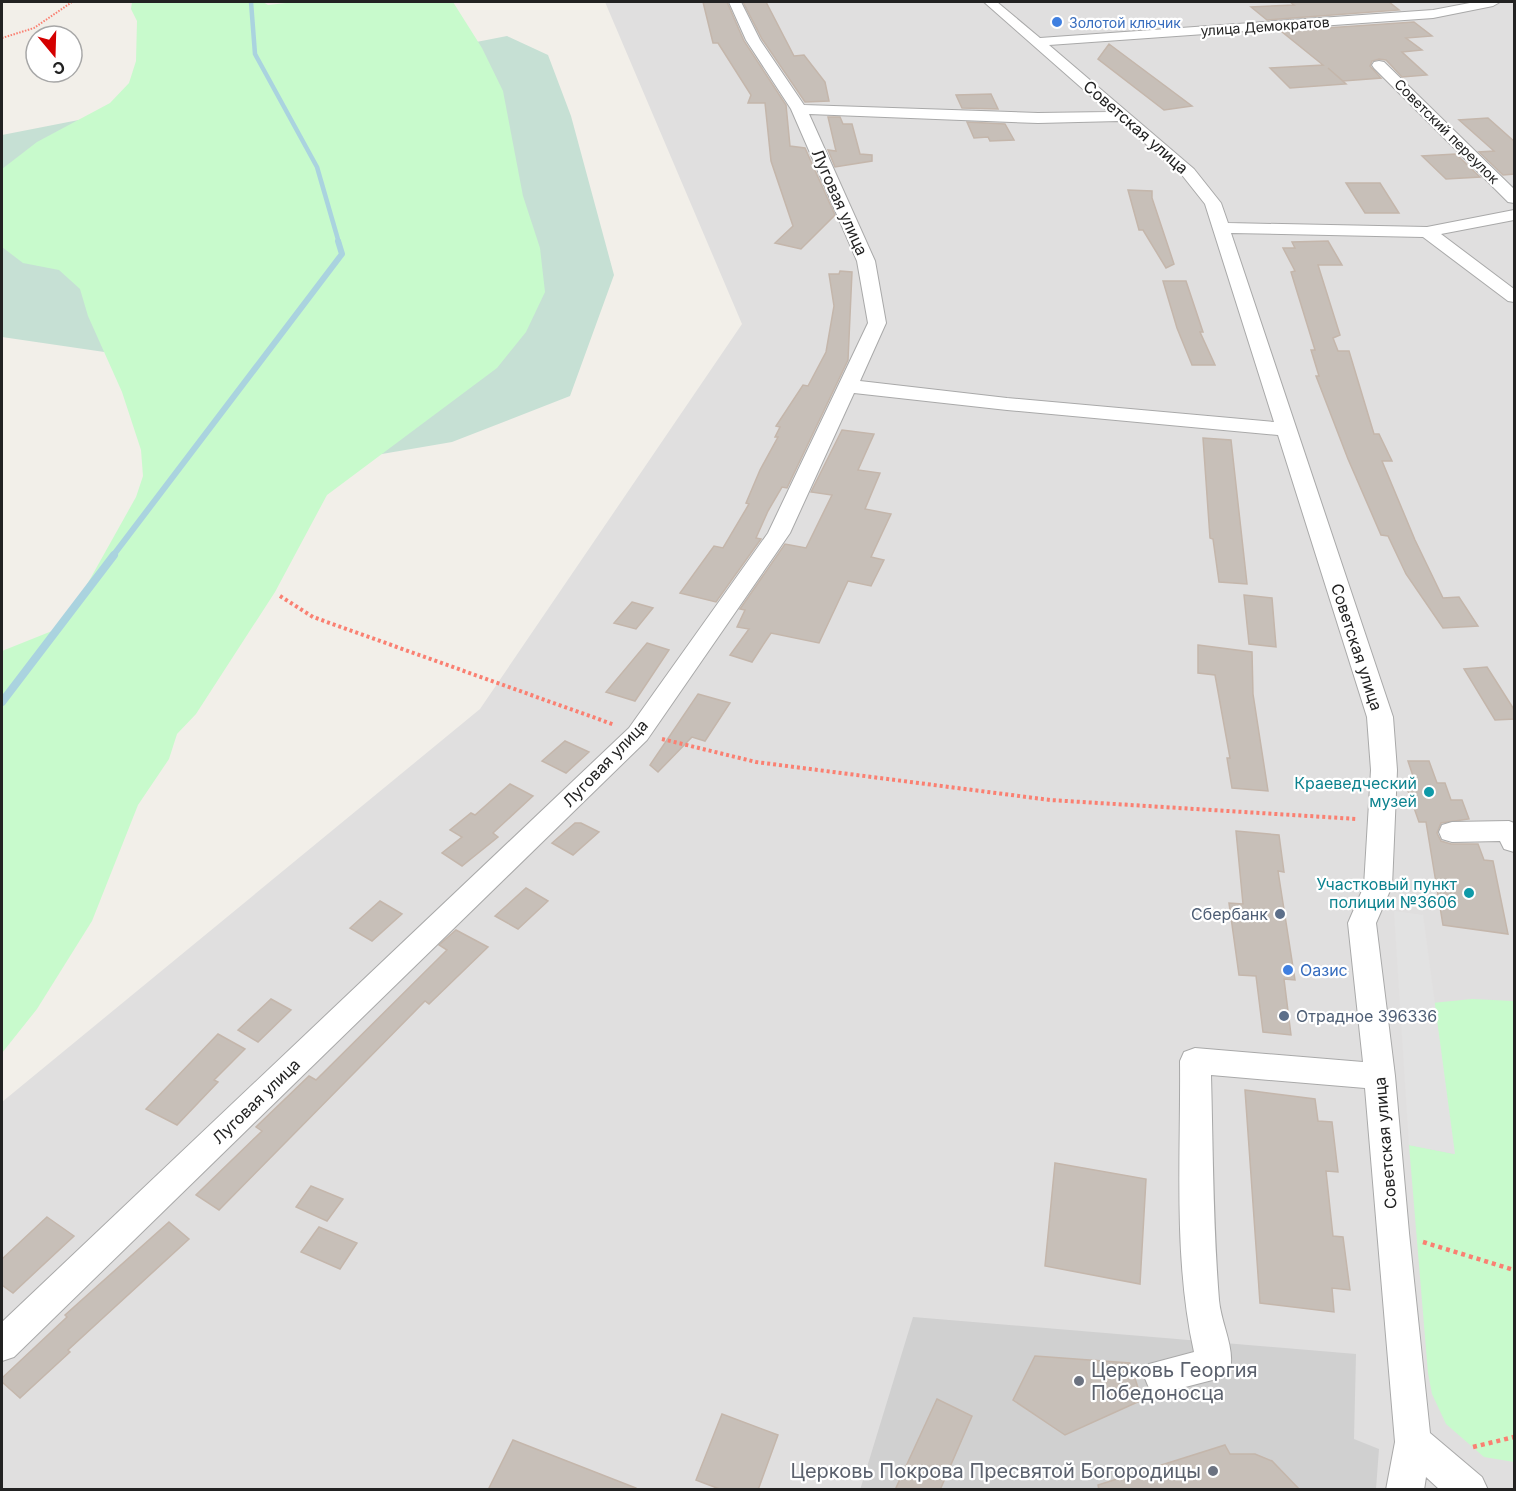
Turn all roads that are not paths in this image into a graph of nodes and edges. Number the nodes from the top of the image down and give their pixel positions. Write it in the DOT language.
graph roads {
  1 [pos="735,2"];
  2 [pos="990,2"];
  3 [pos="1493,2"];
  4 [pos="1037,42"];
  5 [pos="1379,65"];
  6 [pos="799,109"];
  7 [pos="1125,116"];
  8 [pos="1515,198"];
  9 [pos="1515,215"];
  10 [pos="1221,228"];
  11 [pos="1427,232"];
  12 [pos="1515,297"];
  13 [pos="848,386"];
  14 [pos="1284,429"];
  15 [pos="1452,832"];
  16 [pos="1515,842"];
  17 [pos="1380,1076"];
  18 [pos="2,1345"];
  19 [pos="1162,1376"];
  20 [pos="1413,1442"];
  21 [pos="1405,1490"];
  22 [pos="1469,1490"];
  1 -- 6 [label="street, Луговая улица"];
  2 -- 4 [label="street, Советская улица"];
  3 -- 4 [label="street, улица Демократов"];
  4 -- 7 [label="street, Советская улица"];
  5 -- 8 [label="street, Советский переулок"];
  6 -- 7 [label="street"];
  6 -- 13 [label="street, Луговая улица"];
  7 -- 10 [label="street, Советская улица"];
  9 -- 11 [label="street"];
  10 -- 11 [label="street"];
  10 -- 14 [label="street, Советская улица"];
  11 -- 12 [label="street"];
  13 -- 14 [label="street"];
  13 -- 18 [label="street, Луговая улица"];
  14 -- 17 [label="street, Советская улица"];
  15 -- 16 [label="street"];
  17 -- 19 [label="street"];
  17 -- 20 [label="street, Советская улица"];
  20 -- 21 [label="street, Советская улица"];
  20 -- 22 [label="street"];
}
